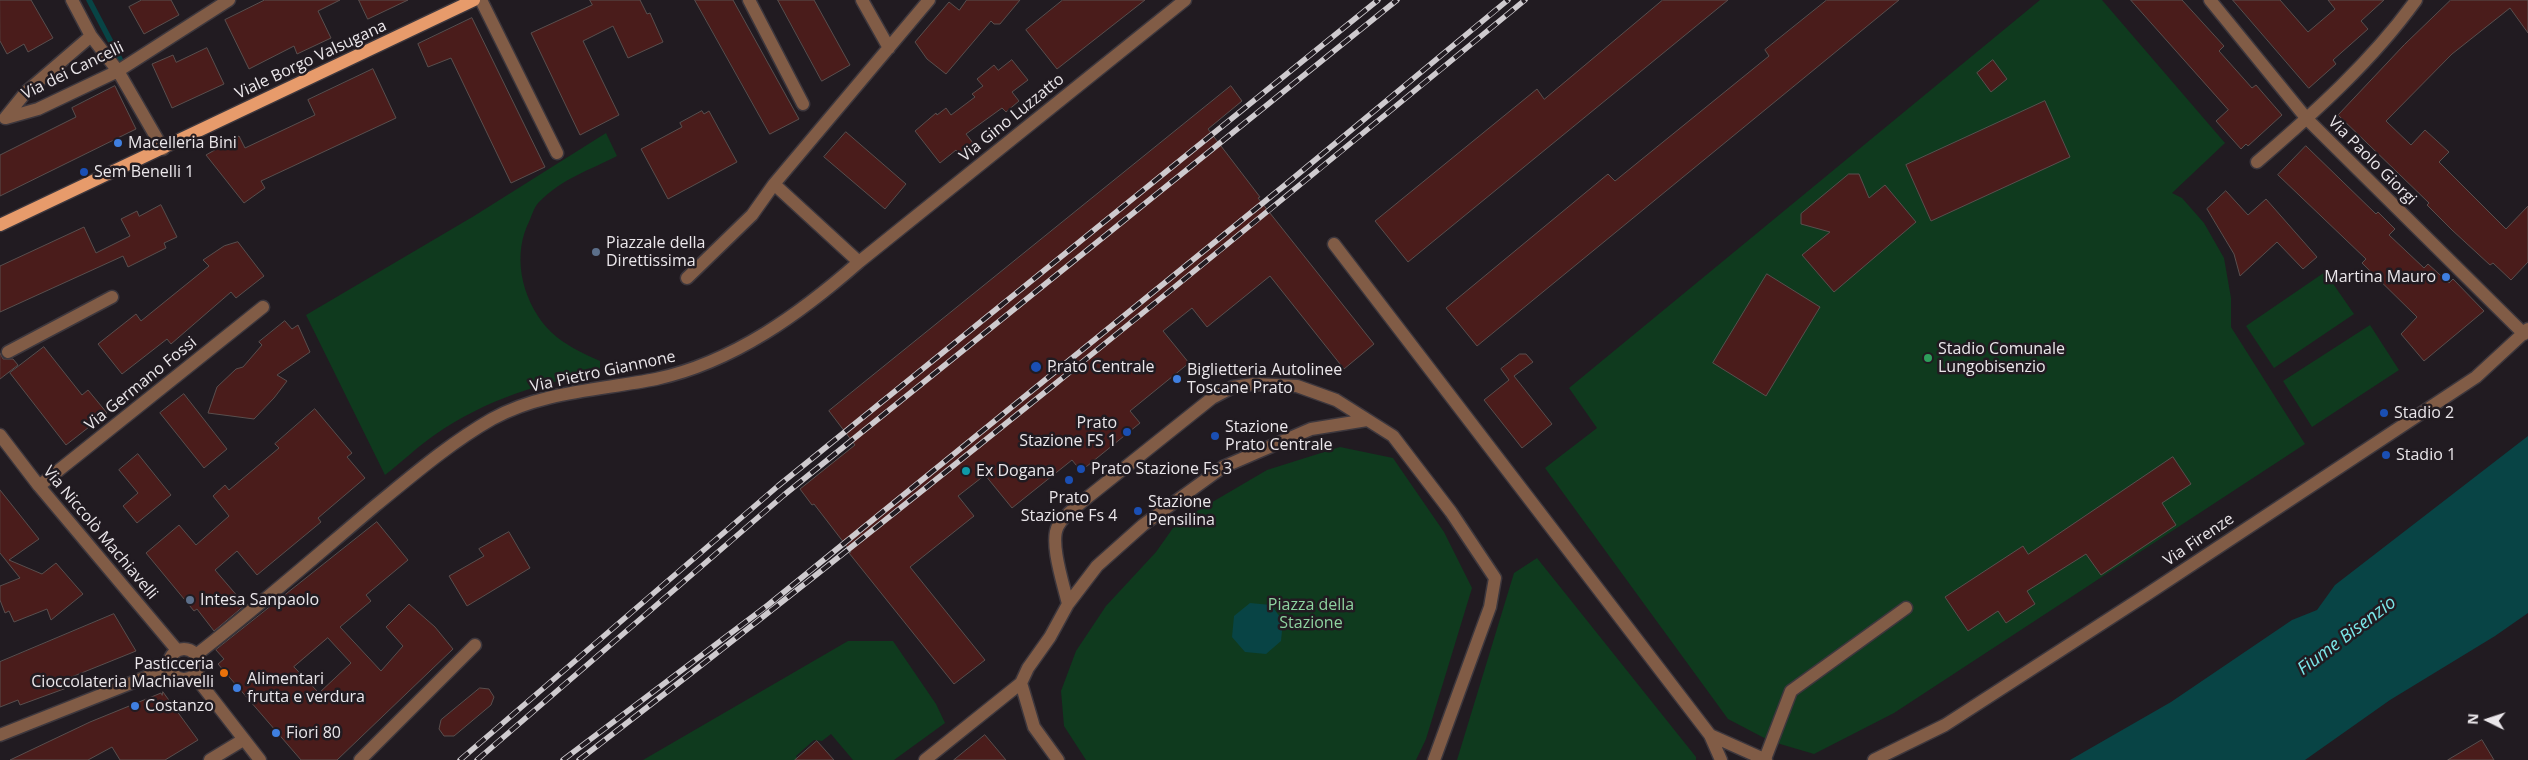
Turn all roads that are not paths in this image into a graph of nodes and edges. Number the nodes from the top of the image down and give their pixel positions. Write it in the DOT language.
graph roads {
  1 [pos="72,0"];
  2 [pos="229,0"];
  3 [pos="474,0"];
  4 [pos="481,0"];
  5 [pos="749,0"];
  6 [pos="862,0"];
  7 [pos="929,0"];
  8 [pos="1185,0"];
  9 [pos="2210,0"];
  10 [pos="2416,0"];
  11 [pos="91,36"];
  12 [pos="889,48"];
  13 [pos="118,71"];
  14 [pos="803,104"];
  15 [pos="2307,119"];
  16 [pos="3,121"];
  17 [pos="162,149"];
  18 [pos="557,153"];
  19 [pos="2257,162"];
  20 [pos="774,184"];
  21 [pos="0,225"];
  22 [pos="1334,244"];
  23 [pos="859,262"];
  24 [pos="687,278"];
  25 [pos="112,297"];
  26 [pos="263,306"];
  27 [pos="2526,331"];
  28 [pos="8,352"];
  29 [pos="1367,420"];
  30 [pos="0,435"];
  31 [pos="39,486"];
  32 [pos="1068,604"];
  33 [pos="1906,608"];
  34 [pos="475,645"];
  35 [pos="177,650"];
  36 [pos="196,655"];
  37 [pos="169,668"];
  38 [pos="194,675"];
  39 [pos="1022,683"];
  40 [pos="0,735"];
  41 [pos="1710,735"];
  42 [pos="243,740"];
  43 [pos="210,760"];
  44 [pos="260,760"];
  45 [pos="360,760"];
  46 [pos="926,760"];
  47 [pos="1058,760"];
  48 [pos="1434,760"];
  49 [pos="1721,760"];
  50 [pos="1766,760"];
  51 [pos="1874,760"];
  1 -- 11 [label="street"];
  2 -- 13 [label="street, Via dei Cancelli"];
  3 -- 17 [label="main road, Viale Borgo Valsugana"];
  4 -- 18 [label="street"];
  5 -- 14 [label="street"];
  6 -- 12 [label="street"];
  7 -- 12 [label="street"];
  8 -- 23 [label="street, Via Gino Luzzatto"];
  9 -- 15 [label="street, Via Paolo Giorgi"];
  10 -- 15 [label="street"];
  11 -- 13 [label="street"];
  11 -- 16 [label="street, Via dei Cancelli"];
  12 -- 20 [label="street"];
  13 -- 16 [label="street, Via dei Cancelli"];
  13 -- 17 [label="street"];
  15 -- 19 [label="street"];
  15 -- 27 [label="street, Via Paolo Giorgi"];
  17 -- 21 [label="main road, Viale Borgo Valsugana"];
  20 -- 23 [label="street"];
  20 -- 24 [label="street"];
  22 -- 41 [label="street"];
  23 -- 36 [label="street, Via Pietro Giannone"];
  25 -- 28 [label="street"];
  26 -- 31 [label="street, Via Germano Fossi"];
  27 -- 51 [label="street, Via Firenze"];
  29 -- 32 [label="street"];
  29 -- 32 [label="street"];
  29 -- 48 [label="street"];
  30 -- 31 [label="street, Via Niccolò Machiavelli"];
  31 -- 35 [label="street, Via Niccolò Machiavelli"];
  32 -- 39 [label="street"];
  33 -- 50 [label="street"];
  34 -- 45 [label="street"];
  35 -- 36 [label="street"];
  35 -- 37 [label="street"];
  36 -- 38 [label="street"];
  37 -- 38 [label="street"];
  37 -- 40 [label="street"];
  38 -- 42 [label="street"];
  39 -- 46 [label="street"];
  39 -- 47 [label="street"];
  41 -- 49 [label="street"];
  41 -- 50 [label="street"];
  42 -- 43 [label="street"];
  42 -- 44 [label="street"];
}
